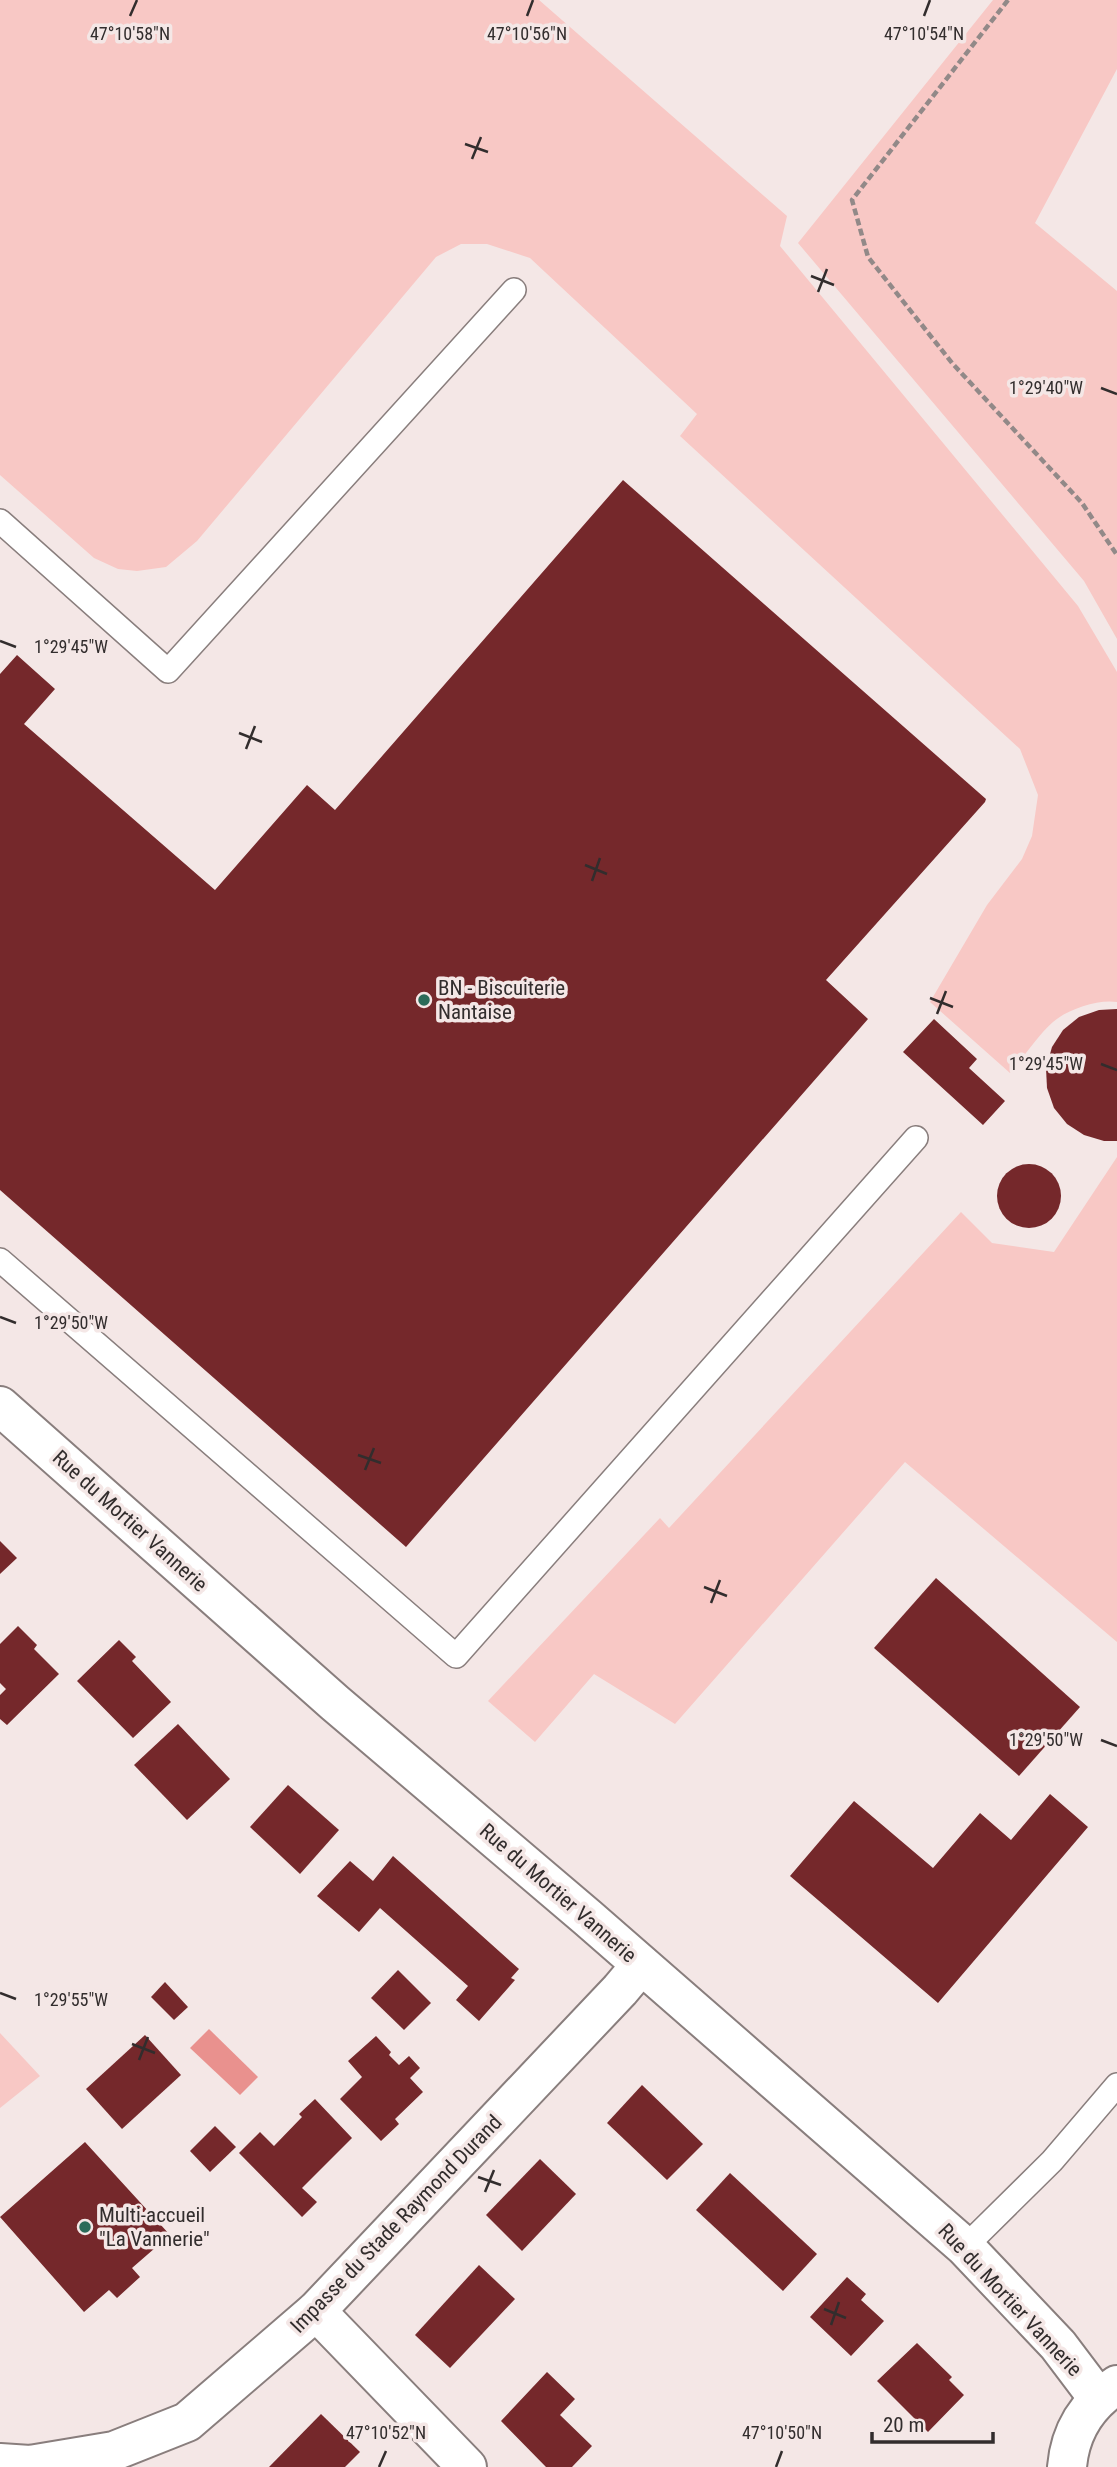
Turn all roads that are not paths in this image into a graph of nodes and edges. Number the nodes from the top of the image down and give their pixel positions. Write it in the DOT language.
graph roads {
  1 [pos="513,290"];
  2 [pos="0,521"];
  3 [pos="916,1138"];
  4 [pos="0,1260"];
  5 [pos="0,1406"];
  6 [pos="641,1965"];
  7 [pos="1117,2085"];
  8 [pos="965,2246"];
  9 [pos="316,2311"];
  10 [pos="1107,2391"];
  11 [pos="0,2463"];
  12 [pos="467,2467"];
  13 [pos="1067,2467"];
  1 -- 2 [label="lane"];
  3 -- 4 [label="lane"];
  5 -- 6 [label="street, Rue du Mortier Vannerie"];
  6 -- 8 [label="street, Rue du Mortier Vannerie"];
  6 -- 9 [label="street, Impasse du Stade Raymond Durand"];
  7 -- 8 [label="lane"];
  8 -- 10 [label="street, Rue du Mortier Vannerie"];
  9 -- 11 [label="street, Impasse du Stade Raymond Durand"];
  9 -- 12 [label="street"];
  10 -- 13 [label="street"];
}
